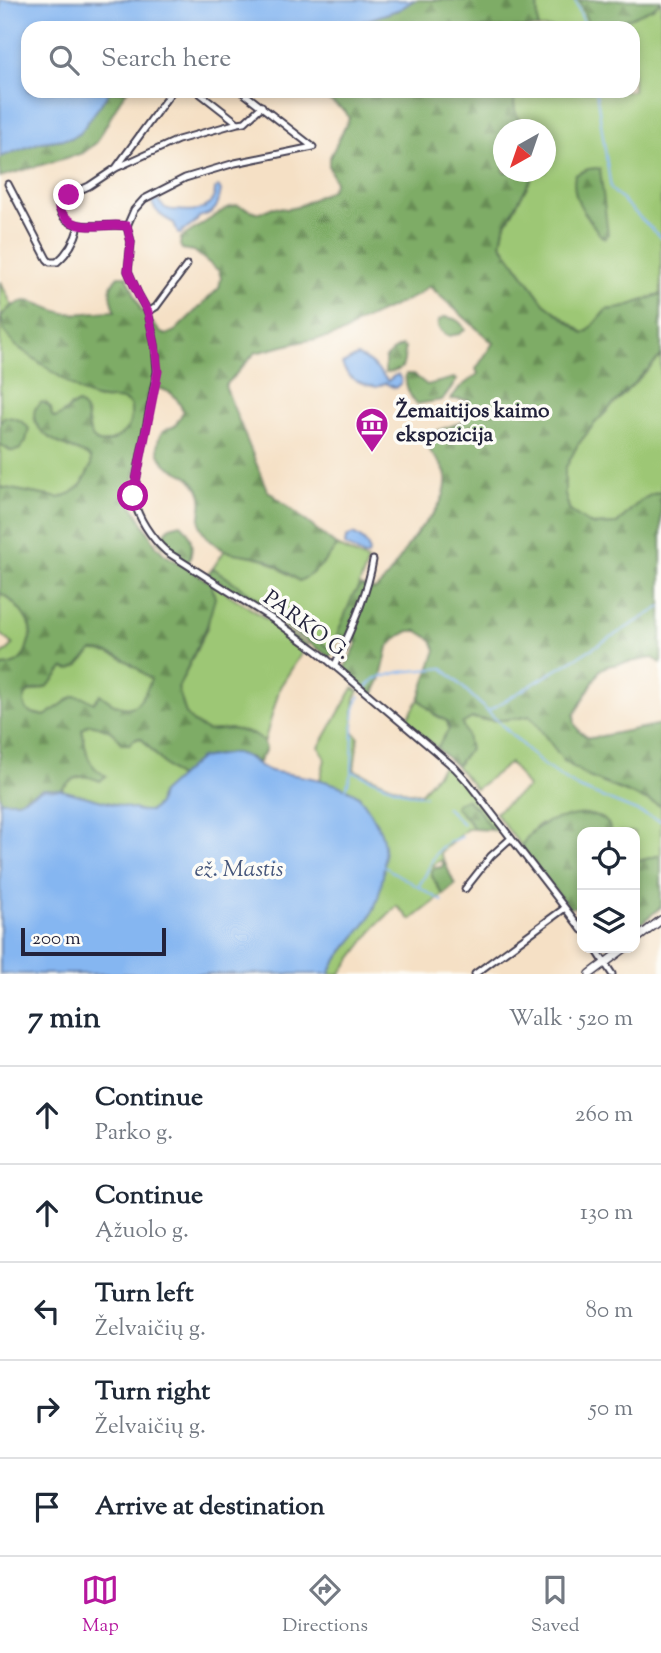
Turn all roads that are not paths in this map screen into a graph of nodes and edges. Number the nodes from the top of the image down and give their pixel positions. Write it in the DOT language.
graph roads {
  1 [pos="167,98"];
  2 [pos="206,98"];
  3 [pos="251,98"];
  4 [pos="262,106"];
  5 [pos="238,122"];
  6 [pos="116,168"];
  7 [pos="8,184"];
  8 [pos="79,226"];
  9 [pos="127,226"];
  10 [pos="187,265"];
  11 [pos="148,312"];
  12 [pos="373,560"];
  13 [pos="335,665"];
  14 [pos="511,838"];
  15 [pos="465,889"];
  16 [pos="565,908"];
  17 [pos="661,920"];
  18 [pos="577,924"];
  19 [pos="640,936"];
  20 [pos="599,953"];
  21 [pos="618,953"];
  22 [pos="606,962"];
  23 [pos="475,974"];
  24 [pos="590,974"];
  25 [pos="612,974"];
  1 -- 6 [label="street"];
  2 -- 5 [label="street"];
  3 -- 4 [label="street"];
  4 -- 5 [label="street"];
  4 -- 9 [label="street"];
  5 -- 6 [label="street"];
  6 -- 8 [label="street"];
  7 -- 8 [label="street"];
  8 -- 9 [label="street"];
  9 -- 11 [label="street, PARKO G."];
  10 -- 11 [label="street"];
  11 -- 13 [label="street, PARKO G."];
  12 -- 13 [label="street"];
  13 -- 14 [label="street, PARKO G."];
  14 -- 15 [label="street"];
  14 -- 16 [label="street, PARKO G."];
  16 -- 18 [label="street, PARKO G."];
  16 -- 23 [label="street"];
  17 -- 19 [label="main road"];
  20 -- 22 [label="street"];
  21 -- 22 [label="main road"];
  22 -- 24 [label="main road"];
  22 -- 25 [label="street"];
}
